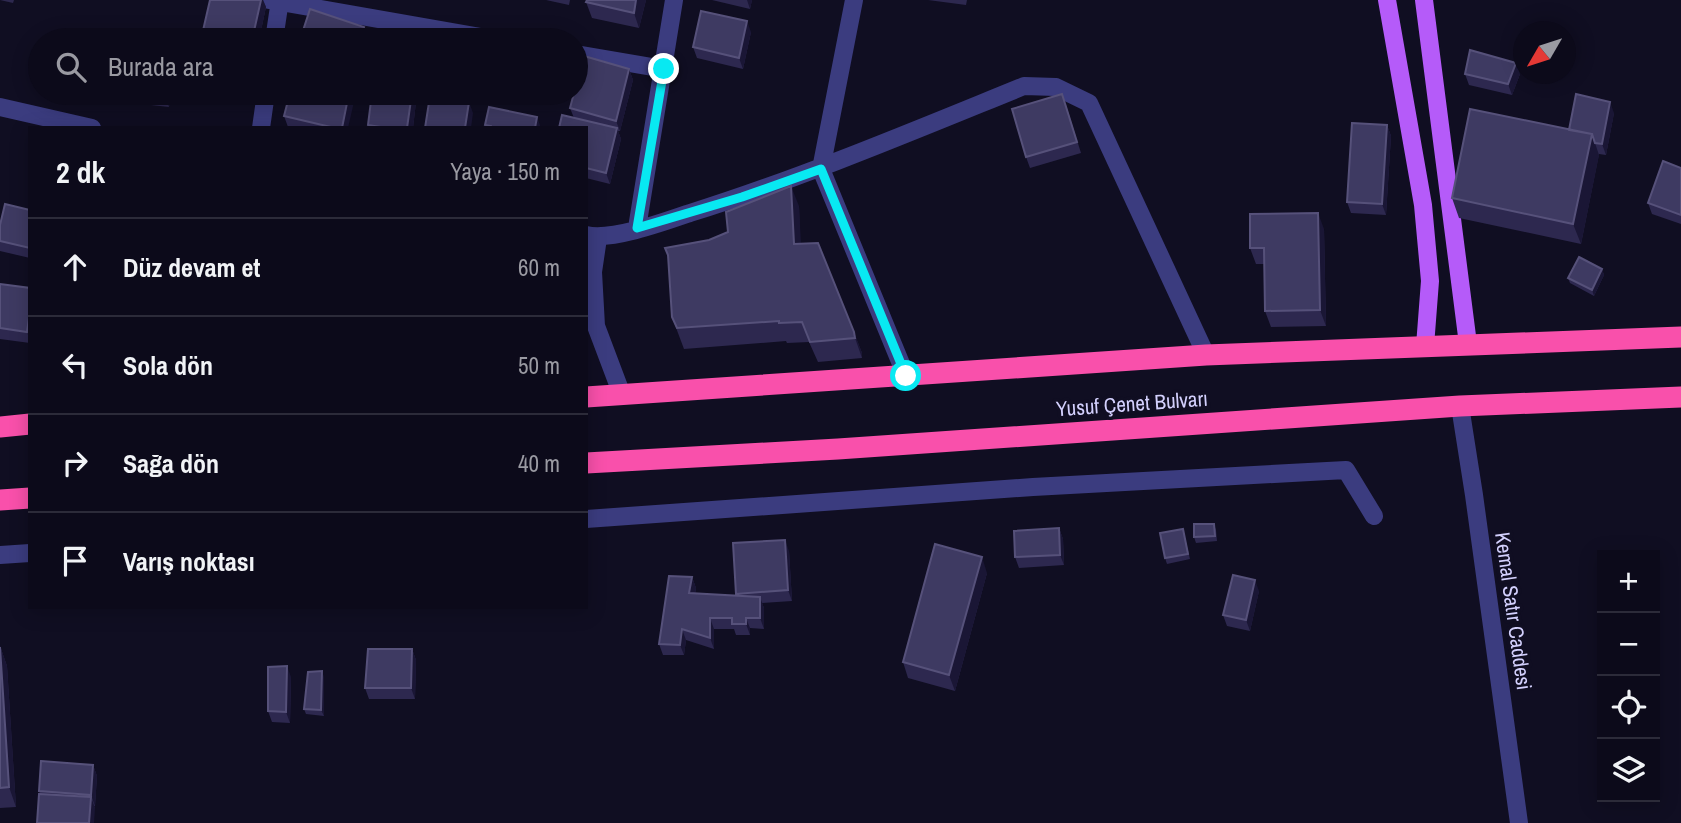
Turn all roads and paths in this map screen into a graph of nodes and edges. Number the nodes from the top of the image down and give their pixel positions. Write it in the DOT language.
graph roads {
  1 [pos="674,0"];
  2 [pos="854,0"];
  3 [pos="1387,0"];
  4 [pos="1424,0"];
  5 [pos="276,1"];
  6 [pos="275,28"];
  7 [pos="430,28"];
  8 [pos="588,56"];
  9 [pos="664,69"];
  10 [pos="264,105"];
  11 [pos="0,107"];
  12 [pos="83,126"];
  13 [pos="261,126"];
  14 [pos="821,169"];
  15 [pos="637,228"];
  16 [pos="590,239"];
  17 [pos="1681,325"];
  18 [pos="1672,338"];
  19 [pos="1468,344"];
  20 [pos="1425,346"];
  21 [pos="1206,355"];
  22 [pos="906,376"];
  23 [pos="622,395"];
  24 [pos="588,397"];
  25 [pos="1681,397"];
  26 [pos="1460,406"];
  27 [pos="28,424"];
  28 [pos="0,427"];
  29 [pos="588,463"];
  30 [pos="28,498"];
  31 [pos="0,500"];
  32 [pos="1374,516"];
  33 [pos="588,519"];
  34 [pos="28,552"];
  35 [pos="0,555"];
  36 [pos="1519,823"];
  1 -- 9 [label="street"];
  2 -- 14 [label="street"];
  3 -- 20 [label="main road"];
  4 -- 19 [label="main road"];
  5 -- 6 [label="street"];
  5 -- 7 [label="street"];
  8 -- 9 [label="street"];
  9 -- 15 [label="street"];
  10 -- 13 [label="street"];
  11 -- 12 [label="street"];
  14 -- 15 [label="street"];
  14 -- 21 [label="street"];
  14 -- 22 [label="street"];
  15 -- 16 [label="street"];
  16 -- 23 [label="street"];
  17 -- 18 [label="street"];
  18 -- 19 [label="highway, Yusuf Çenet Bulvarı"];
  19 -- 20 [label="highway, Yusuf Çenet Bulvarı"];
  20 -- 21 [label="highway, Yusuf Çenet Bulvarı"];
  21 -- 22 [label="highway, Yusuf Çenet Bulvarı"];
  22 -- 23 [label="highway, Yusuf Çenet Bulvarı"];
  23 -- 24 [label="highway, Yusuf Çenet Bulvarı"];
  25 -- 26 [label="highway, Yusuf Çenet Bulvarı"];
  26 -- 29 [label="highway, Yusuf Çenet Bulvarı"];
  26 -- 36 [label="street, Kemal Satır Caddesi"];
  27 -- 28 [label="highway"];
  30 -- 31 [label="highway"];
  32 -- 33 [label="street"];
  34 -- 35 [label="street"];
}
